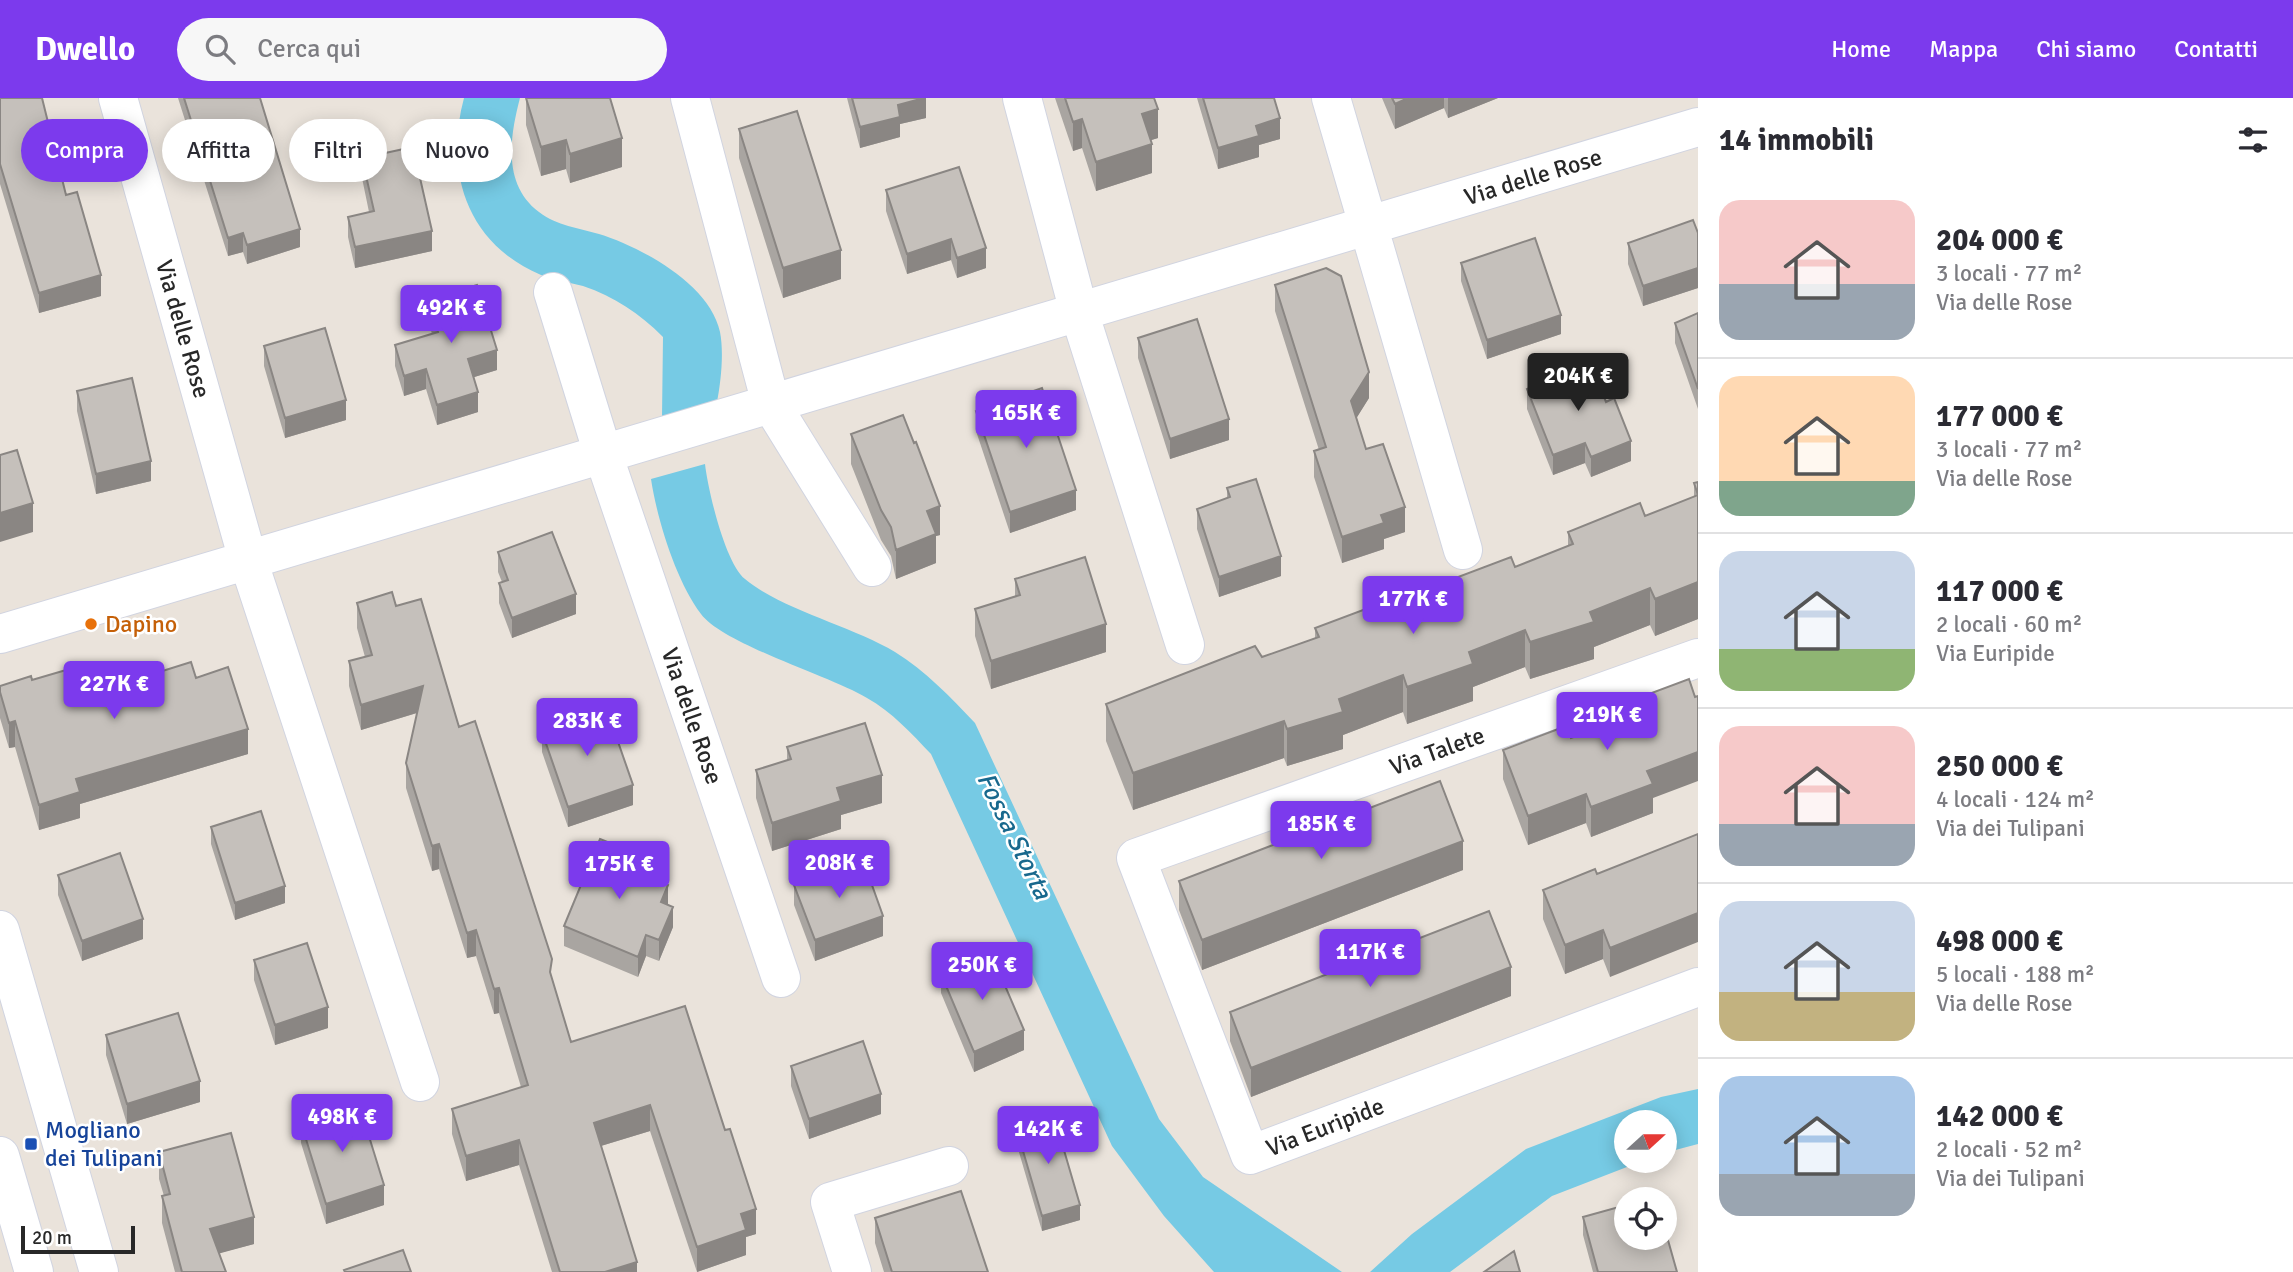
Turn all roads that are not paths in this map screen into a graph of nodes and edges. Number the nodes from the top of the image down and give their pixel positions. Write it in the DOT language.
graph roads {
  1 [pos="118,98"];
  2 [pos="690,98"];
  3 [pos="1022,98"];
  4 [pos="1331,98"];
  5 [pos="1698,127"];
  6 [pos="1369,226"];
  7 [pos="553,292"];
  8 [pos="1079,312"];
  9 [pos="771,404"];
  10 [pos="603,454"];
  11 [pos="1463,550"];
  12 [pos="248,561"];
  13 [pos="872,567"];
  14 [pos="0,634"];
  15 [pos="1185,645"];
  16 [pos="1698,658"];
  17 [pos="1136,858"];
  18 [pos="0,930"];
  19 [pos="781,978"];
  20 [pos="1698,987"];
  21 [pos="420,1083"];
  22 [pos="0,1156"];
  23 [pos="949,1166"];
  24 [pos="34,1272"];
  25 [pos="99,1272"];
  26 [pos="852,1272"];
  1 -- 12 [label="street, Via delle Rose"];
  2 -- 9 [label="street"];
  3 -- 8 [label="street"];
  4 -- 6 [label="street"];
  5 -- 6 [label="street, Via delle Rose"];
  6 -- 8 [label="street, Via delle Rose"];
  6 -- 11 [label="street"];
  7 -- 10 [label="street, Via delle Rose"];
  8 -- 9 [label="street, Via delle Rose"];
  8 -- 15 [label="street"];
  9 -- 10 [label="street, Via delle Rose"];
  9 -- 13 [label="street"];
  10 -- 12 [label="street, Via delle Rose"];
  10 -- 19 [label="street, Via delle Rose"];
  12 -- 14 [label="street, Via delle Rose"];
  12 -- 21 [label="street, Via delle Rose"];
  16 -- 17 [label="street, Via Talete"];
  17 -- 20 [label="street, Via Euripide"];
  18 -- 25 [label="street"];
  22 -- 24 [label="street"];
  23 -- 26 [label="street"];
}
